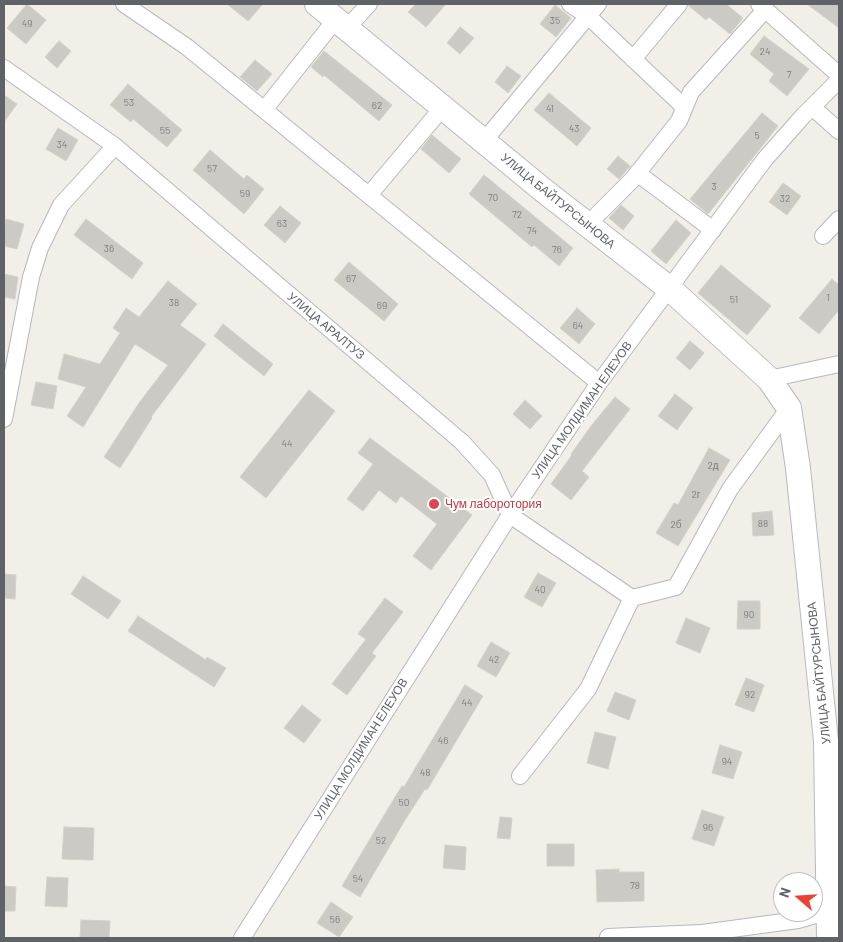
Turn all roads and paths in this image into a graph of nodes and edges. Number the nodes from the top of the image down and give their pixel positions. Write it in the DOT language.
graph roads {
  1 [pos="124,4"];
  2 [pos="318,4"];
  3 [pos="369,4"];
  4 [pos="570,4"];
  5 [pos="679,4"];
  6 [pos="762,7"];
  7 [pos="593,10"];
  8 [pos="341,23"];
  9 [pos="633,59"];
  10 [pos="4,68"];
  11 [pos="839,75"];
  12 [pos="839,80"];
  13 [pos="443,107"];
  14 [pos="684,107"];
  15 [pos="812,107"];
  16 [pos="264,110"];
  17 [pos="839,132"];
  18 [pos="484,141"];
  19 [pos="114,146"];
  20 [pos="637,173"];
  21 [pos="369,195"];
  22 [pos="839,219"];
  23 [pos="588,224"];
  24 [pos="713,230"];
  25 [pos="823,236"];
  26 [pos="670,289"];
  27 [pos="839,364"];
  28 [pos="769,378"];
  29 [pos="599,383"];
  30 [pos="788,408"];
  31 [pos="4,420"];
  32 [pos="510,514"];
  33 [pos="632,598"];
  34 [pos="520,776"];
  35 [pos="829,911"];
  36 [pos="702,935"];
  37 [pos="242,938"];
  38 [pos="608,938"];
  39 [pos="830,938"];
  1 -- 16 [label="street"];
  2 -- 8 [label="street, УЛИЦА БАЙТУРСЫНОВА"];
  3 -- 8 [label="street"];
  4 -- 7 [label="street"];
  5 -- 9 [label="street"];
  6 -- 11 [label="street"];
  6 -- 14 [label="street"];
  7 -- 9 [label="street"];
  7 -- 18 [label="street"];
  8 -- 13 [label="street, УЛИЦА БАЙТУРСЫНОВА"];
  8 -- 16 [label="street"];
  9 -- 14 [label="street"];
  10 -- 19 [label="street, УЛИЦА АРАЛТУЗ"];
  12 -- 15 [label="street, УЛИЦА МОЛДИМАН ЕЛЕУОВ"];
  13 -- 18 [label="street, УЛИЦА БАЙТУРСЫНОВА"];
  13 -- 21 [label="street"];
  14 -- 20 [label="street"];
  15 -- 17 [label="street"];
  15 -- 24 [label="street, УЛИЦА МОЛДИМАН ЕЛЕУОВ"];
  16 -- 21 [label="street"];
  18 -- 23 [label="street, УЛИЦА БАЙТУРСЫНОВА"];
  19 -- 31 [label="street"];
  19 -- 32 [label="street, УЛИЦА АРАЛТУЗ"];
  20 -- 23 [label="street"];
  20 -- 24 [label="street"];
  21 -- 29 [label="street"];
  22 -- 25 [label="street"];
  23 -- 26 [label="street, УЛИЦА БАЙТУРСЫНОВА"];
  24 -- 26 [label="street, УЛИЦА МОЛДИМАН ЕЛЕУОВ"];
  26 -- 28 [label="street, УЛИЦА БАЙТУРСЫНОВА"];
  26 -- 29 [label="street, УЛИЦА МОЛДИМАН ЕЛЕУОВ"];
  27 -- 28 [label="street"];
  28 -- 30 [label="street, УЛИЦА БАЙТУРСЫНОВА"];
  29 -- 32 [label="street, УЛИЦА МОЛДИМАН ЕЛЕУОВ"];
  30 -- 33 [label="street"];
  30 -- 35 [label="street, УЛИЦА БАЙТУРСЫНОВА"];
  32 -- 33 [label="street"];
  32 -- 37 [label="street, УЛИЦА МОЛДИМАН ЕЛЕУОВ"];
  33 -- 34 [label="street"];
  35 -- 36 [label="street"];
  35 -- 39 [label="street, УЛИЦА БАЙТУРСЫНОВА"];
  36 -- 38 [label="street"];
}
